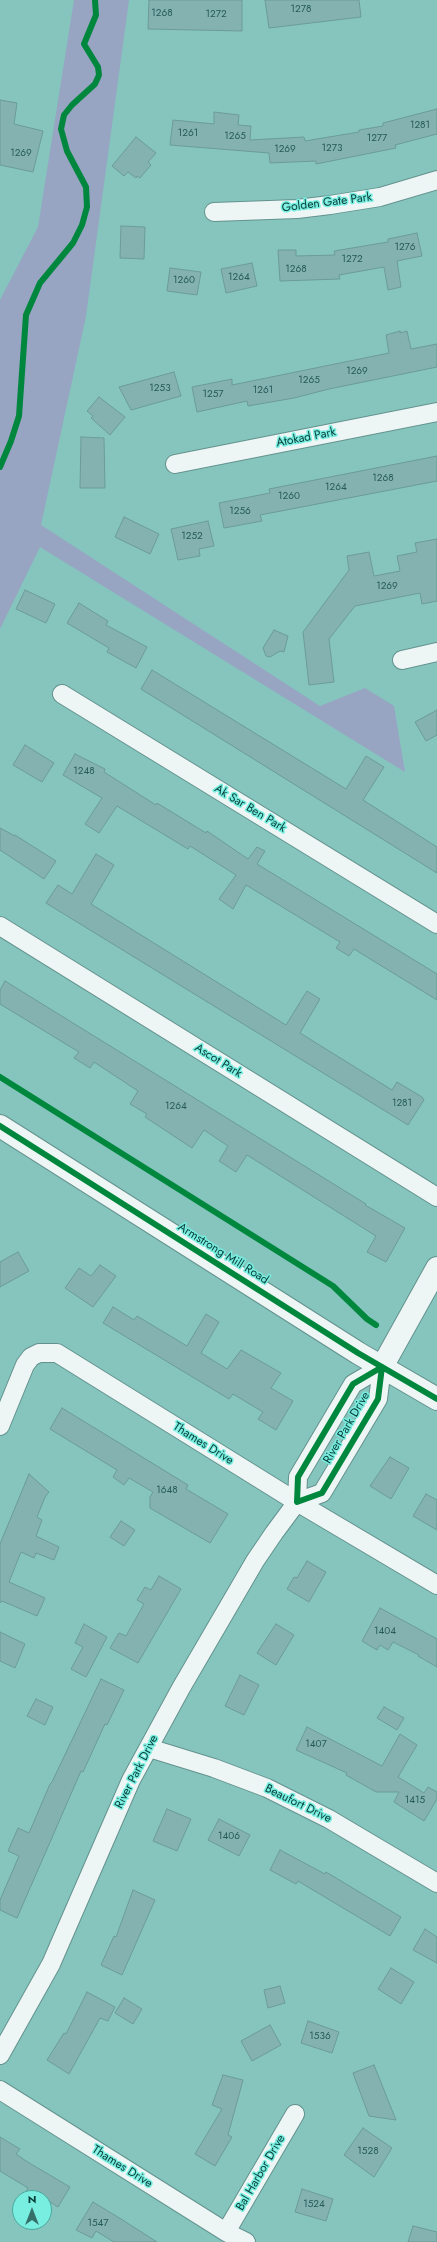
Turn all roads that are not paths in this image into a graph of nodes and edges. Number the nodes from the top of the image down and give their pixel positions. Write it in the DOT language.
graph roads {
  1 [pos="437,180"];
  2 [pos="214,212"];
  3 [pos="437,412"];
  4 [pos="175,464"];
  5 [pos="437,652"];
  6 [pos="402,660"];
  7 [pos="62,694"];
  8 [pos="437,924"];
  9 [pos="0,926"];
  10 [pos="0,1126"];
  11 [pos="437,1197"];
  12 [pos="437,1268"];
  13 [pos="382,1367"];
  14 [pos="437,1399"];
  15 [pos="0,1426"];
  16 [pos="297,1502"];
  17 [pos="437,1585"];
  18 [pos="148,1748"];
  19 [pos="437,1883"];
  20 [pos="0,2055"];
  21 [pos="0,2090"];
  22 [pos="295,2114"];
  23 [pos="226,2232"];
  24 [pos="246,2242"];
  1 -- 2 [label="street, Golden Gate Park"];
  3 -- 4 [label="street, Atokad Park"];
  5 -- 6 [label="street"];
  7 -- 8 [label="street, Ak Sar Ben Park"];
  9 -- 11 [label="street, Ascot Park"];
  10 -- 13 [label="main road, Armstrong Mill Road"];
  12 -- 13 [label="main road, River Park Drive"];
  13 -- 14 [label="main road, Armstrong Mill Road"];
  13 -- 16 [label="street, River Park Drive"];
  13 -- 16 [label="street, River Park Drive"];
  15 -- 16 [label="street, Thames Drive"];
  16 -- 17 [label="street, Thames Drive"];
  16 -- 18 [label="street, River Park Drive"];
  18 -- 19 [label="street, Beaufort Drive"];
  18 -- 20 [label="street, River Park Drive"];
  21 -- 23 [label="street, Thames Drive"];
  22 -- 23 [label="street, Bal Harbor Drive"];
  23 -- 24 [label="street, Thames Drive"];
}
